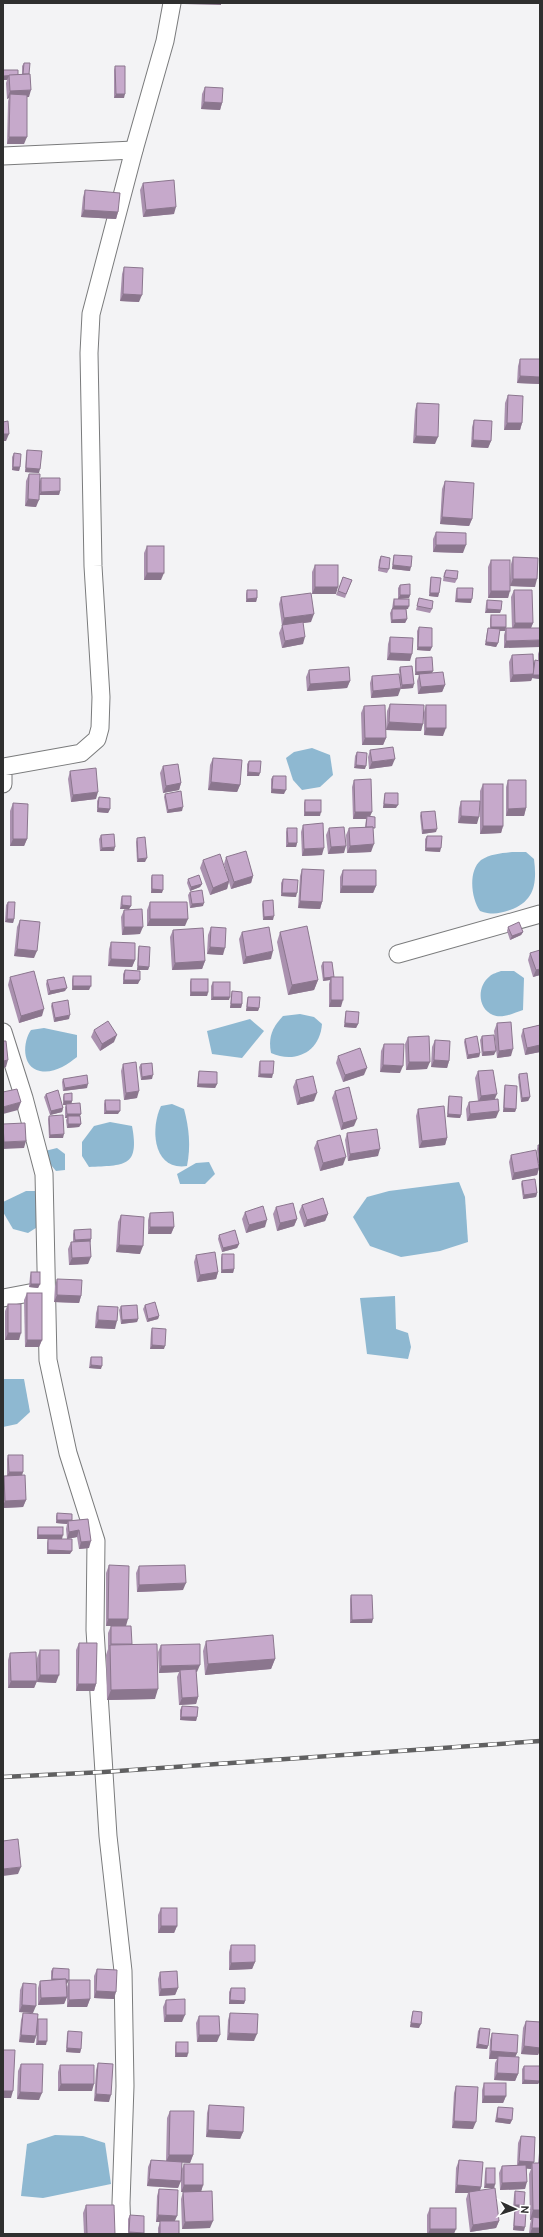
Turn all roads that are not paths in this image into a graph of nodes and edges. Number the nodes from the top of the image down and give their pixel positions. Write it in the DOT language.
graph roads {
  1 [pos="172,3"];
  2 [pos="134,150"];
  3 [pos="3,156"];
  4 [pos="3,766"];
  5 [pos="3,784"];
  6 [pos="540,914"];
  7 [pos="398,954"];
  8 [pos="3,1032"];
  9 [pos="45,1290"];
  10 [pos="3,1298"];
  11 [pos="122,2234"];
  1 -- 2 [label="street"];
  2 -- 3 [label="street"];
  2 -- 4 [label="street"];
  4 -- 5 [label="street"];
  6 -- 7 [label="street"];
  8 -- 9 [label="street"];
  9 -- 10 [label="street"];
  9 -- 11 [label="street"];
}
